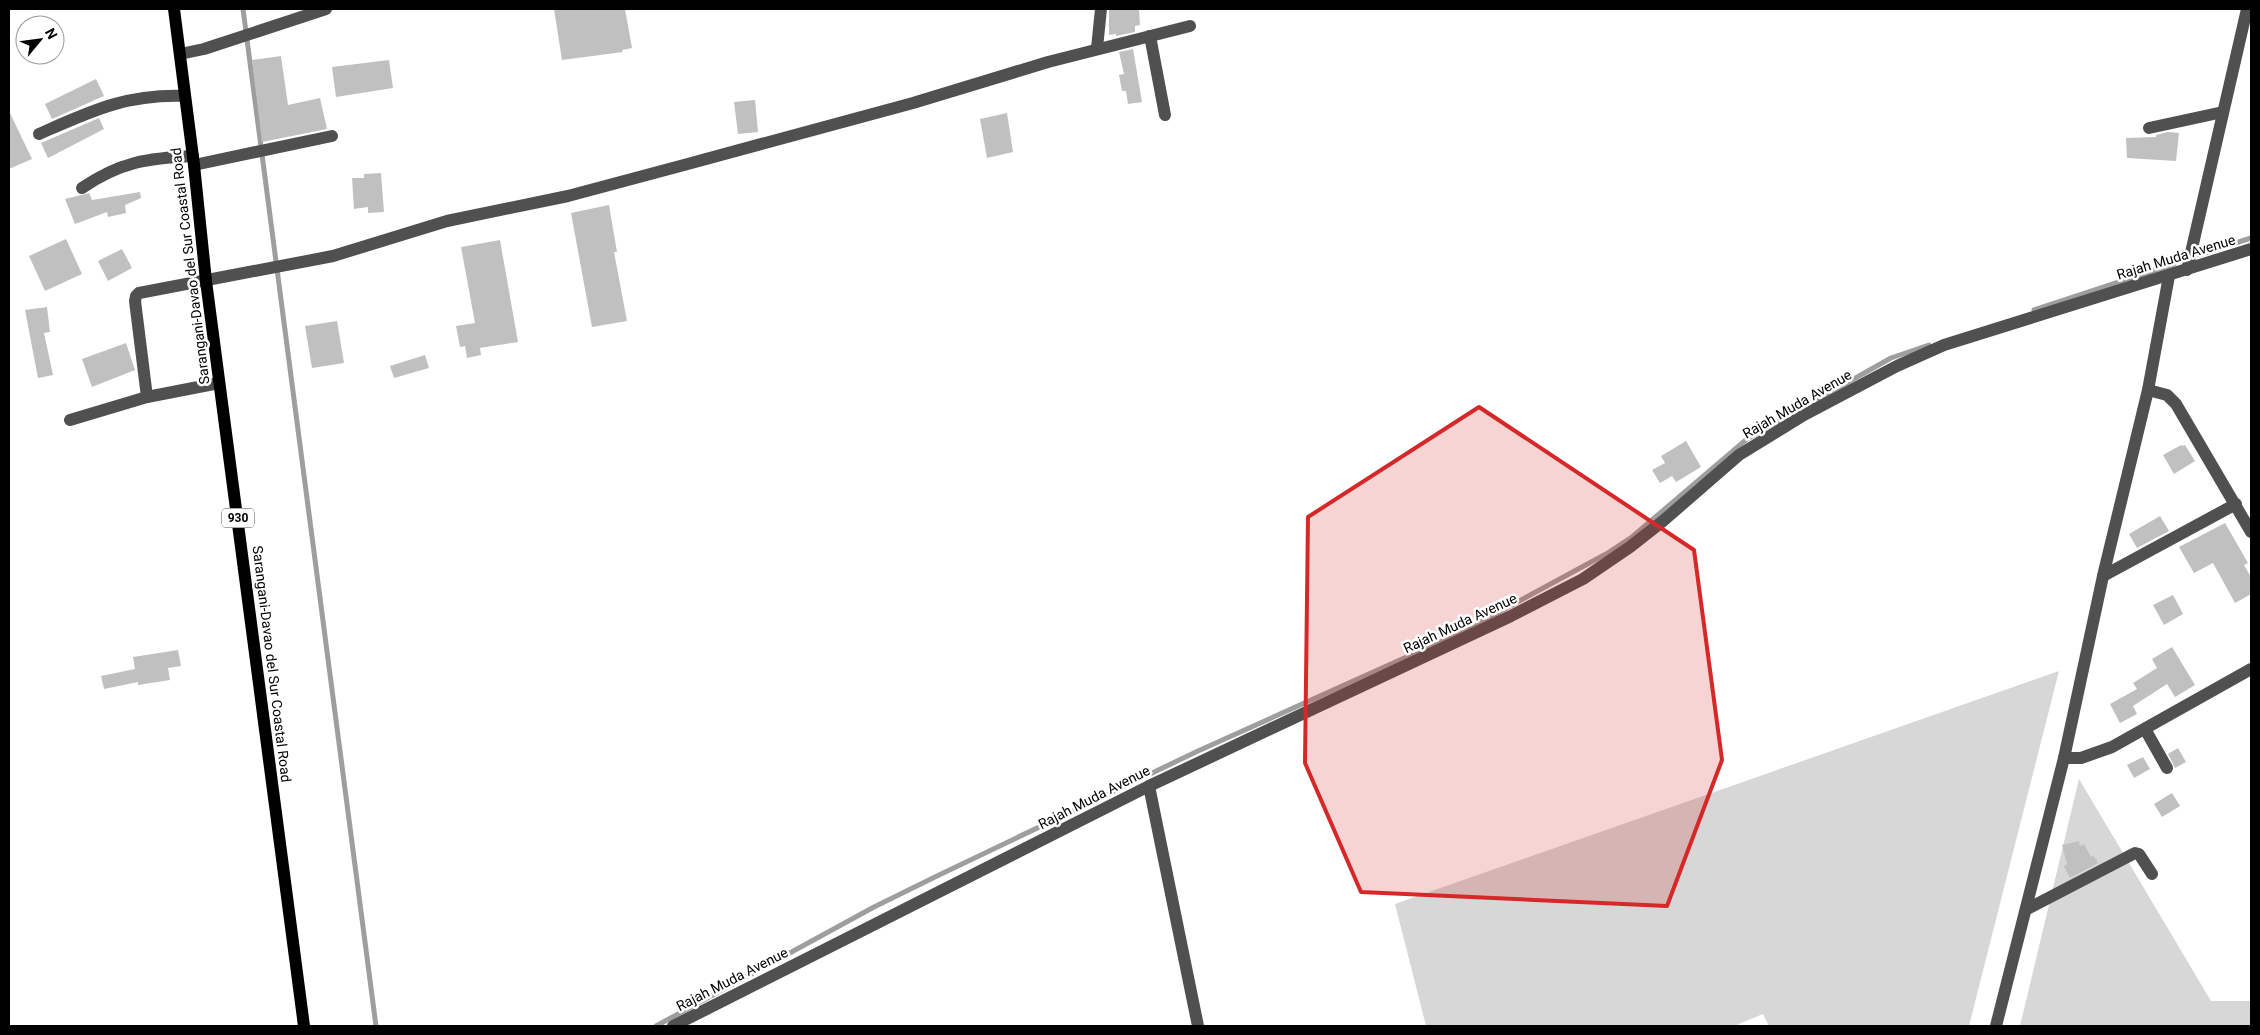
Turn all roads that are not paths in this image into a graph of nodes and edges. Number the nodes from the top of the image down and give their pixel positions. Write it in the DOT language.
graph roads {
  1 [pos="174,9"];
  2 [pos="326,9"];
  3 [pos="1101,9"];
  4 [pos="2247,9"];
  5 [pos="1190,26"];
  6 [pos="1150,36"];
  7 [pos="1097,48"];
  8 [pos="180,54"];
  9 [pos="185,96"];
  10 [pos="2223,112"];
  11 [pos="1165,115"];
  12 [pos="2149,128"];
  13 [pos="39,134"];
  14 [pos="332,136"];
  15 [pos="194,160"];
  16 [pos="82,188"];
  17 [pos="2251,250"];
  18 [pos="2187,270"];
  19 [pos="2169,276"];
  20 [pos="206,281"];
  21 [pos="219,383"];
  22 [pos="2148,390"];
  23 [pos="147,396"];
  24 [pos="70,420"];
  25 [pos="2236,504"];
  26 [pos="2251,532"];
  27 [pos="2103,576"];
  28 [pos="2251,670"];
  29 [pos="2145,729"];
  30 [pos="2064,758"];
  31 [pos="2167,768"];
  32 [pos="1149,786"];
  33 [pos="2152,874"];
  34 [pos="2027,909"];
  35 [pos="304,1026"];
  36 [pos="673,1026"];
  37 [pos="1198,1026"];
  38 [pos="1996,1026"];
  1 -- 8 [label="main road, Sarangani-Davao del Sur Coastal Road / 930"];
  2 -- 8 [label="street"];
  3 -- 7 [label="street"];
  4 -- 10 [label="street"];
  5 -- 6 [label="street"];
  6 -- 7 [label="street"];
  6 -- 11 [label="street"];
  7 -- 20 [label="street"];
  8 -- 9 [label="main road, Sarangani-Davao del Sur Coastal Road / 930"];
  9 -- 13 [label="street"];
  9 -- 15 [label="main road, Sarangani-Davao del Sur Coastal Road / 930"];
  10 -- 12 [label="street"];
  10 -- 18 [label="street"];
  14 -- 15 [label="street"];
  15 -- 16 [label="street"];
  15 -- 20 [label="main road, Sarangani-Davao del Sur Coastal Road / 930"];
  17 -- 18 [label="street, Rajah Muda Avenue"];
  18 -- 19 [label="street, Rajah Muda Avenue"];
  19 -- 22 [label="street"];
  19 -- 32 [label="street, Rajah Muda Avenue"];
  20 -- 21 [label="main road, Sarangani-Davao del Sur Coastal Road / 930"];
  20 -- 23 [label="street"];
  21 -- 23 [label="street"];
  21 -- 35 [label="main road, Sarangani-Davao del Sur Coastal Road / 930"];
  22 -- 25 [label="street"];
  22 -- 27 [label="street"];
  23 -- 24 [label="street"];
  25 -- 26 [label="street"];
  25 -- 27 [label="street"];
  27 -- 30 [label="street"];
  28 -- 29 [label="street"];
  29 -- 30 [label="street"];
  29 -- 31 [label="street"];
  30 -- 34 [label="street"];
  32 -- 36 [label="street, Rajah Muda Avenue"];
  32 -- 37 [label="street"];
  33 -- 34 [label="street"];
  34 -- 38 [label="street"];
}
